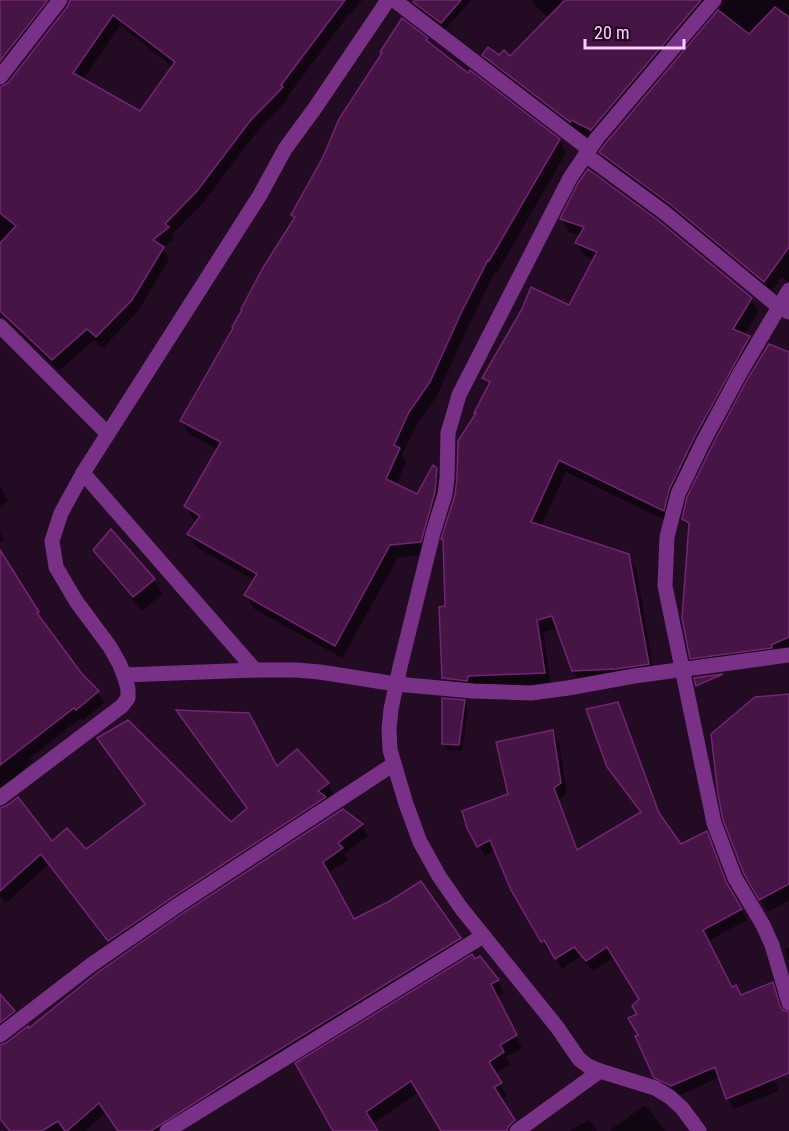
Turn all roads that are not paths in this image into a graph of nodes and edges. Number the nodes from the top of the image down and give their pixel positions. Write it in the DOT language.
graph roads {
  1 [pos="60,0"];
  2 [pos="388,0"];
  3 [pos="394,0"];
  4 [pos="714,0"];
  5 [pos="0,77"];
  6 [pos="587,152"];
  7 [pos="789,290"];
  8 [pos="784,309"];
  9 [pos="0,326"];
  10 [pos="108,434"];
  11 [pos="83,473"];
  12 [pos="789,655"];
  13 [pos="255,670"];
  14 [pos="682,670"];
  15 [pos="124,675"];
  16 [pos="396,684"];
  17 [pos="394,764"];
  18 [pos="0,798"];
  19 [pos="483,936"];
  20 [pos="789,1003"];
  21 [pos="0,1035"];
  22 [pos="600,1071"];
  23 [pos="167,1131"];
  24 [pos="517,1131"];
  25 [pos="699,1131"];
  1 -- 5 [label="street"];
  2 -- 10 [label="street"];
  3 -- 6 [label="street"];
  4 -- 6 [label="street"];
  6 -- 8 [label="street"];
  6 -- 16 [label="street"];
  7 -- 8 [label="street"];
  8 -- 14 [label="street"];
  9 -- 10 [label="street"];
  10 -- 11 [label="street"];
  11 -- 13 [label="street"];
  11 -- 15 [label="street"];
  12 -- 14 [label="street"];
  13 -- 15 [label="street"];
  13 -- 16 [label="street"];
  14 -- 16 [label="street"];
  14 -- 20 [label="street"];
  15 -- 18 [label="street"];
  16 -- 17 [label="street"];
  17 -- 19 [label="street"];
  17 -- 21 [label="street"];
  19 -- 22 [label="street"];
  19 -- 23 [label="street"];
  22 -- 24 [label="street"];
  22 -- 25 [label="street"];
}
